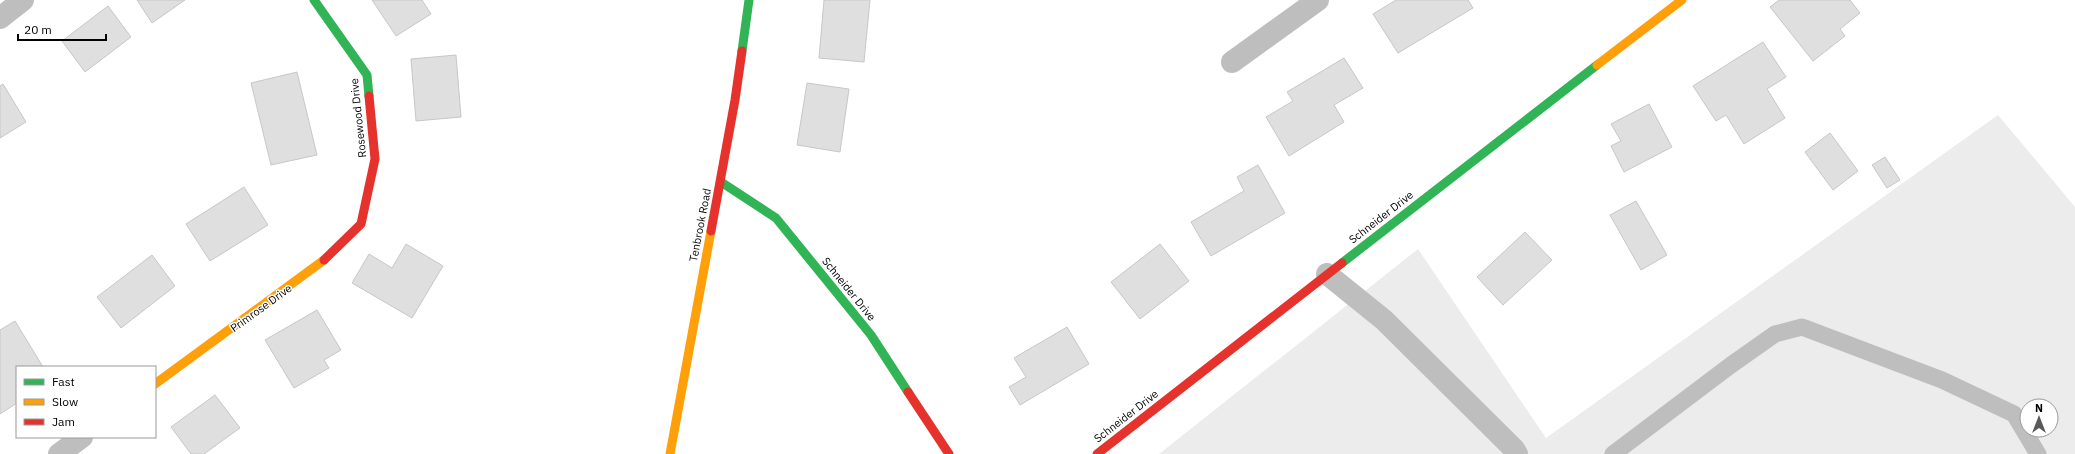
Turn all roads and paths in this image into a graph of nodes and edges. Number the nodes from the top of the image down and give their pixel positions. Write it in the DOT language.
graph roads {
  1 [pos="23,0"];
  2 [pos="314,0"];
  3 [pos="749,0"];
  4 [pos="1318,0"];
  5 [pos="1682,0"];
  6 [pos="0,18"];
  7 [pos="1232,62"];
  8 [pos="721,182"];
  9 [pos="361,224"];
  10 [pos="1328,274"];
  11 [pos="156,383"];
  12 [pos="81,438"];
  13 [pos="59,454"];
  14 [pos="670,454"];
  15 [pos="949,454"];
  16 [pos="1097,454"];
  17 [pos="1517,454"];
  18 [pos="1613,454"];
  19 [pos="2038,454"];
  1 -- 6 [label="street"];
  2 -- 9 [label="street, Rosewood Drive"];
  3 -- 8 [label="street, Tenbrook Road"];
  4 -- 7 [label="street"];
  5 -- 10 [label="street, Schneider Drive"];
  8 -- 14 [label="street, Tenbrook Road"];
  8 -- 15 [label="street, Schneider Drive"];
  9 -- 11 [label="street, Primrose Drive"];
  10 -- 16 [label="street, Schneider Drive"];
  10 -- 17 [label="street"];
  12 -- 13 [label="street"];
  18 -- 19 [label="lane"];
}
